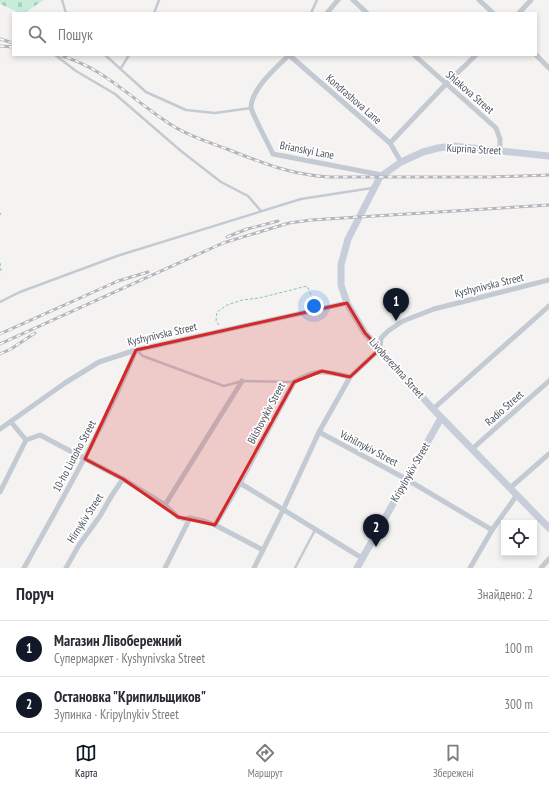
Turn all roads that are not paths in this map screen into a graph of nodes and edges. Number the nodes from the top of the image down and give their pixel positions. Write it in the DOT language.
graph roads {
  1 [pos="62,0"];
  2 [pos="159,0"];
  3 [pos="317,0"];
  4 [pos="338,0"];
  5 [pos="353,0"];
  6 [pos="479,0"];
  7 [pos="531,0"];
  8 [pos="66,12"];
  9 [pos="154,12"];
  10 [pos="311,12"];
  11 [pos="328,12"];
  12 [pos="366,12"];
  13 [pos="492,12"];
  14 [pos="520,12"];
  15 [pos="0,39"];
  16 [pos="12,43"];
  17 [pos="56,56"];
  18 [pos="106,56"];
  19 [pos="128,56"];
  20 [pos="288,56"];
  21 [pos="290,56"];
  22 [pos="415,56"];
  23 [pos="475,56"];
  24 [pos="537,56"];
  25 [pos="121,68"];
  26 [pos="549,68"];
  27 [pos="446,84"];
  28 [pos="251,108"];
  29 [pos="390,143"];
  30 [pos="500,150"];
  31 [pos="549,156"];
  32 [pos="401,162"];
  33 [pos="382,175"];
  34 [pos="374,187"];
  35 [pos="261,211"];
  36 [pos="549,280"];
  37 [pos="0,302"];
  38 [pos="347,304"];
  39 [pos="549,306"];
  40 [pos="380,349"];
  41 [pos="136,350"];
  42 [pos="350,377"];
  43 [pos="242,381"];
  44 [pos="549,381"];
  45 [pos="294,382"];
  46 [pos="433,409"];
  47 [pos="441,418"];
  48 [pos="11,422"];
  49 [pos="0,429"];
  50 [pos="319,432"];
  51 [pos="26,440"];
  52 [pos="472,449"];
  53 [pos="549,454"];
  54 [pos="85,459"];
  55 [pos="123,479"];
  56 [pos="406,479"];
  57 [pos="240,483"];
  58 [pos="510,488"];
  59 [pos="0,492"];
  60 [pos="517,496"];
  61 [pos="165,505"];
  62 [pos="283,510"];
  63 [pos="190,518"];
  64 [pos="215,525"];
  65 [pos="549,527"];
  66 [pos="316,529"];
  67 [pos="492,530"];
  68 [pos="263,550"];
  69 [pos="362,558"];
  70 [pos="549,559"];
  71 [pos="24,568"];
  72 [pos="66,568"];
  73 [pos="165,568"];
  74 [pos="254,568"];
  75 [pos="294,568"];
  76 [pos="356,568"];
  77 [pos="470,568"];
  78 [pos="542,568"];
  1 -- 8 [label="lane"];
  2 -- 9 [label="lane"];
  3 -- 10 [label="lane"];
  4 -- 11 [label="street"];
  5 -- 12 [label="street"];
  6 -- 13 [label="street"];
  7 -- 14 [label="street"];
  15 -- 16 [label="lane"];
  17 -- 35 [label="lane"];
  18 -- 25 [label="lane"];
  19 -- 25 [label="lane"];
  20 -- 28 [label="street"];
  21 -- 29 [label="street, Kondrashova Lane"];
  22 -- 27 [label="street, Shlakova Street"];
  23 -- 27 [label="street"];
  24 -- 26 [label="street"];
  25 -- 28 [label="lane"];
  27 -- 29 [label="street"];
  27 -- 30 [label="street, Shlakova Street"];
  28 -- 33 [label="street, Brianskyi Lane"];
  29 -- 32 [label="street, Kondrashova Lane"];
  30 -- 31 [label="main road, Kuprina Street"];
  30 -- 32 [label="main road, Kuprina Street"];
  32 -- 33 [label="main road, Kuprina Street"];
  33 -- 34 [label="main road, Livoberezhna Street"];
  34 -- 35 [label="lane"];
  34 -- 38 [label="main road, Livoberezhna Street"];
  35 -- 37 [label="lane"];
  36 -- 40 [label="street, Kyshynivska Street"];
  38 -- 40 [label="main road, Livoberezhna Street"];
  38 -- 41 [label="street, Kyshynivska Street"];
  39 -- 46 [label="street"];
  40 -- 42 [label="street"];
  40 -- 46 [label="main road, Livoberezhna Street"];
  41 -- 43 [label="lane"];
  41 -- 48 [label="street, Kyshynivska Street"];
  41 -- 54 [label="street, 10-ho Liutoho Street"];
  42 -- 45 [label="street, Bilshovykiv Street"];
  42 -- 50 [label="street"];
  43 -- 45 [label="lane"];
  43 -- 61 [label="street"];
  44 -- 52 [label="street, Radio Street"];
  45 -- 57 [label="street, Bilshovykiv Street"];
  46 -- 47 [label="main road, Livoberezhna Street"];
  47 -- 52 [label="main road, Livoberezhna Street"];
  47 -- 56 [label="main road, Kripylnykiv Street"];
  48 -- 49 [label="street, Kyshynivska Street"];
  48 -- 51 [label="street"];
  50 -- 56 [label="street, Vuhilnykiv Street"];
  50 -- 62 [label="street"];
  51 -- 54 [label="street"];
  51 -- 59 [label="street"];
  52 -- 58 [label="main road, Livoberezhna Street"];
  53 -- 58 [label="street"];
  54 -- 55 [label="street"];
  54 -- 71 [label="street, 10-ho Liutoho Street"];
  55 -- 61 [label="street"];
  55 -- 72 [label="street, Hirnykiv Street"];
  56 -- 67 [label="street, Vuhilnykiv Street"];
  56 -- 69 [label="main road, Kripylnykiv Street"];
  57 -- 62 [label="street"];
  57 -- 64 [label="street, Bilshovykiv Street"];
  58 -- 60 [label="main road, Livoberezhna Street"];
  60 -- 65 [label="main road, Livoberezhna Street"];
  60 -- 67 [label="street"];
  61 -- 63 [label="street"];
  62 -- 66 [label="street"];
  62 -- 68 [label="street"];
  63 -- 64 [label="street"];
  63 -- 73 [label="street"];
  64 -- 68 [label="street"];
  66 -- 69 [label="street"];
  66 -- 75 [label="lane"];
  67 -- 77 [label="street"];
  68 -- 74 [label="street"];
  69 -- 76 [label="main road, Kripylnykiv Street"];
  70 -- 78 [label="street"];
}
